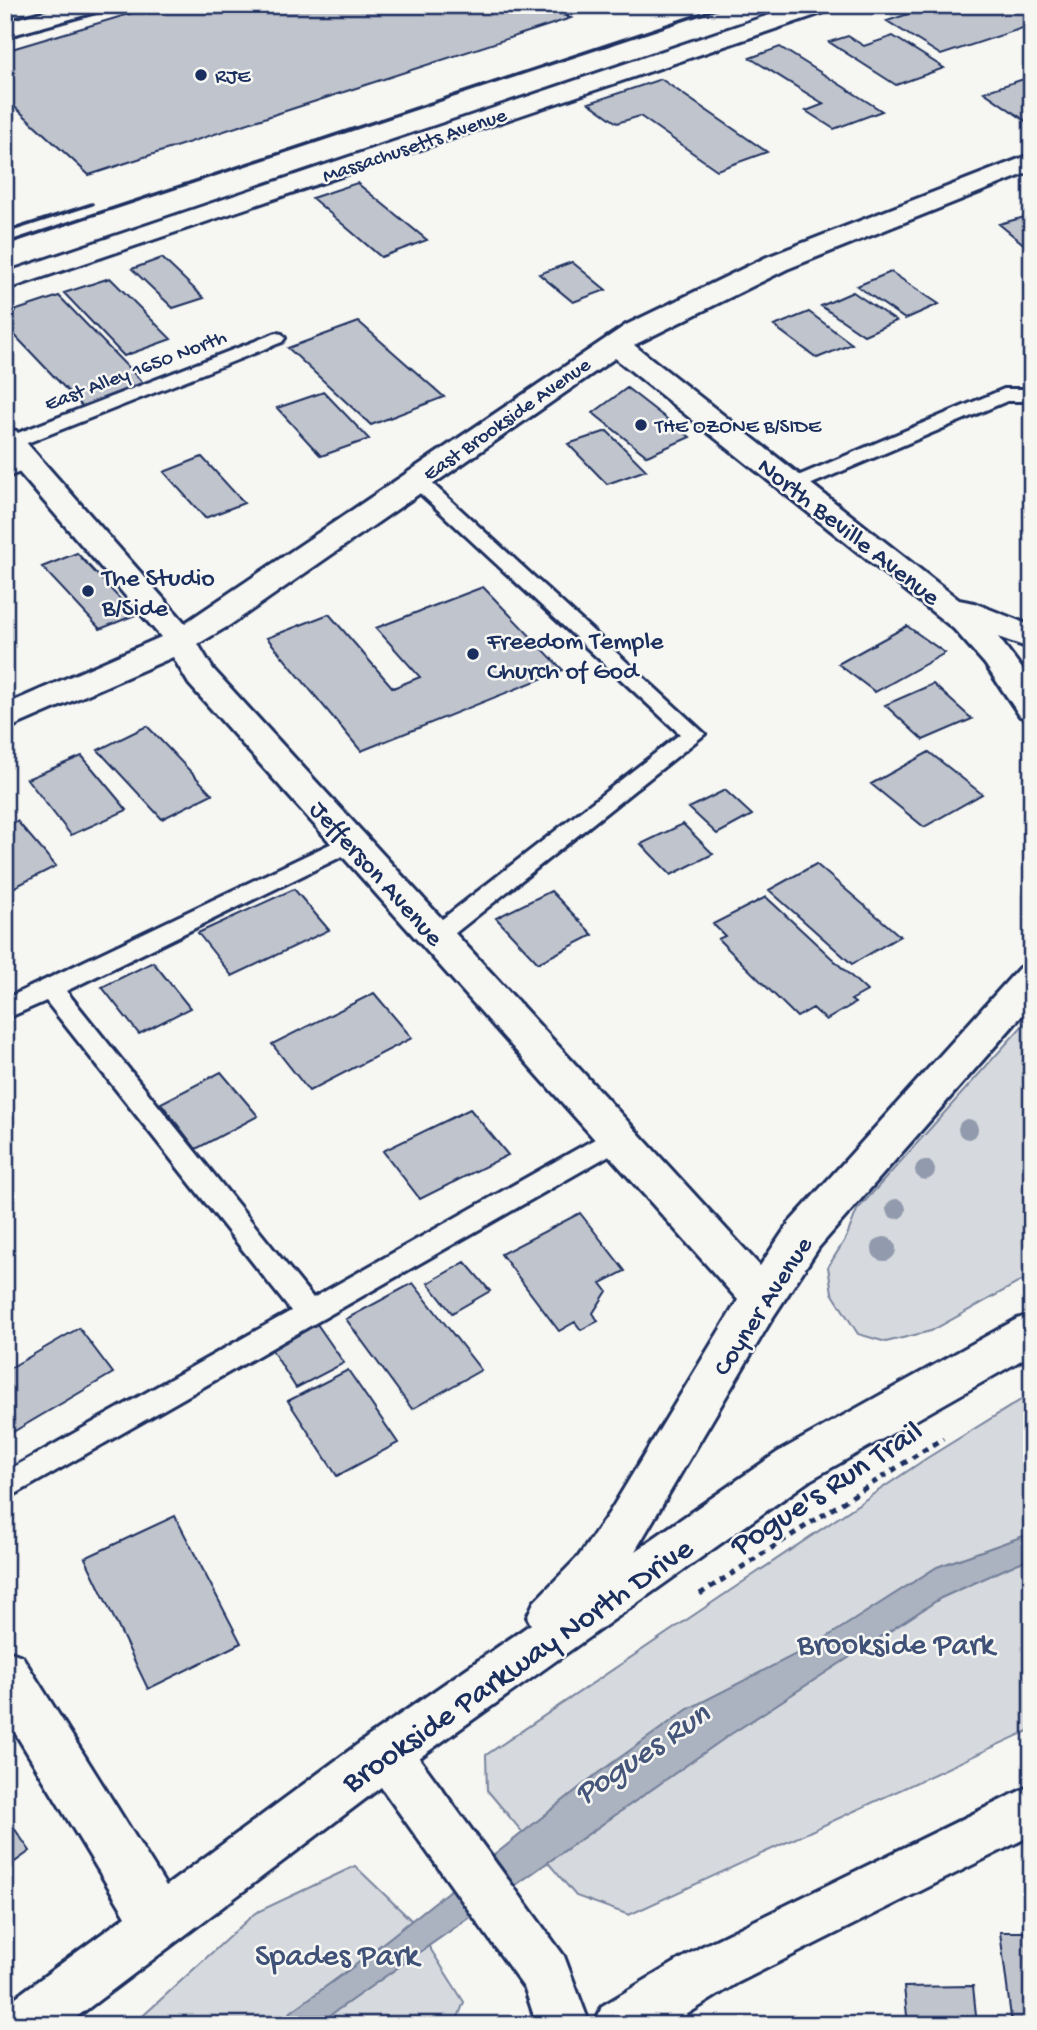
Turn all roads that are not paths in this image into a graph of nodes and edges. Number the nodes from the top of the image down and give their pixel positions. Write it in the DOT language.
graph roads {
  1 [pos="95,5"];
  2 [pos="823,5"];
  3 [pos="5,30"];
  4 [pos="1032,162"];
  5 [pos="5,282"];
  6 [pos="276,338"];
  7 [pos="615,344"];
  8 [pos="1032,395"];
  9 [pos="12,454"];
  10 [pos="417,480"];
  11 [pos="793,485"];
  12 [pos="935,597"];
  13 [pos="1032,638"];
  14 [pos="181,639"];
  15 [pos="1032,709"];
  16 [pos="5,719"];
  17 [pos="351,842"];
  18 [pos="436,936"];
  19 [pos="1032,978"];
  20 [pos="50,988"];
  21 [pos="5,1010"];
  22 [pos="618,1138"];
  23 [pos="762,1297"];
  24 [pos="309,1314"];
  25 [pos="1032,1332"];
  26 [pos="5,1487"];
  27 [pos="527,1655"];
  28 [pos="5,1672"];
  29 [pos="386,1753"];
  30 [pos="1032,1809"];
  31 [pos="159,1922"];
  32 [pos="22,2025"];
  33 [pos="564,2025"];
  34 [pos="621,2025"];
  1 -- 3 [label="street"];
  2 -- 5 [label="street, Massachusetts Avenue"];
  4 -- 7 [label="street, East Brookside Avenue"];
  6 -- 9 [label="lane, East Alley 1650 North"];
  7 -- 10 [label="street, East Brookside Avenue"];
  7 -- 11 [label="street, North Beville Avenue"];
  8 -- 11 [label="lane"];
  9 -- 14 [label="street, Jefferson Avenue"];
  10 -- 14 [label="street, East Brookside Avenue"];
  10 -- 18 [label="lane"];
  11 -- 12 [label="street, North Beville Avenue"];
  12 -- 13 [label="street"];
  12 -- 15 [label="street, North Beville Avenue"];
  14 -- 16 [label="street, East Brookside Avenue"];
  14 -- 17 [label="street, Jefferson Avenue"];
  17 -- 18 [label="street, Jefferson Avenue"];
  17 -- 20 [label="lane"];
  18 -- 22 [label="street, Jefferson Avenue"];
  19 -- 23 [label="street, Coyner Avenue"];
  20 -- 21 [label="lane"];
  20 -- 24 [label="lane"];
  22 -- 23 [label="street, Jefferson Avenue"];
  22 -- 24 [label="lane"];
  23 -- 27 [label="street, Coyner Avenue"];
  24 -- 26 [label="lane"];
  25 -- 27 [label="street, Brookside Parkway North Drive"];
  27 -- 29 [label="street, Brookside Parkway North Drive"];
  28 -- 31 [label="street"];
  29 -- 31 [label="street, Brookside Parkway North Drive"];
  29 -- 33 [label="street"];
  30 -- 34 [label="street"];
  31 -- 32 [label="street, Brookside Parkway North Drive"];
}
